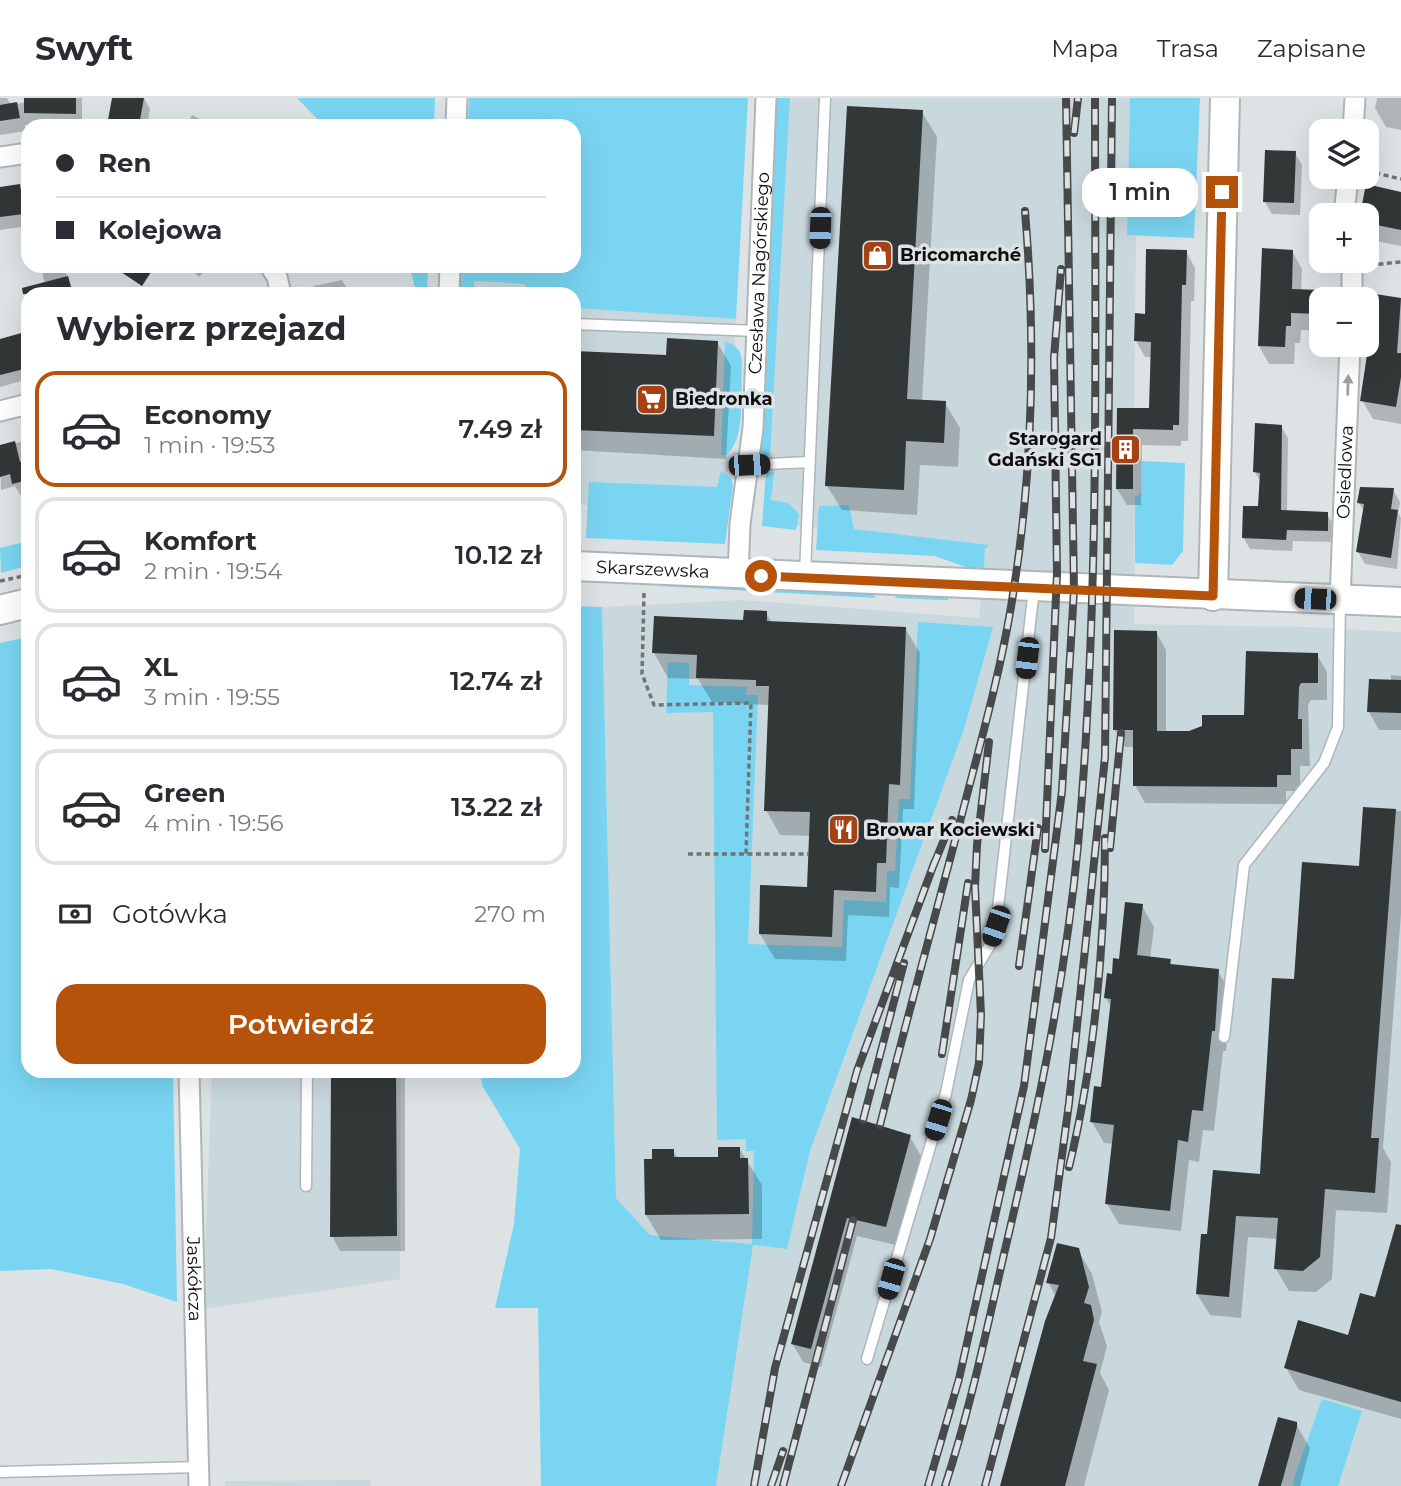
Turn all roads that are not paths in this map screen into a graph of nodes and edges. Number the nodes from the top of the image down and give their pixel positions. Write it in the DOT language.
graph roads {
  1 [pos="457,98"];
  2 [pos="766,98"];
  3 [pos="825,98"];
  4 [pos="1225,98"];
  5 [pos="1354,98"];
  6 [pos="456,119"];
  7 [pos="1353,119"];
  8 [pos="21,154"];
  9 [pos="0,157"];
  10 [pos="581,324"];
  11 [pos="758,331"];
  12 [pos="1350,357"];
  13 [pos="21,406"];
  14 [pos="0,411"];
  15 [pos="810,462"];
  16 [pos="749,465"];
  17 [pos="581,566"];
  18 [pos="738,575"];
  19 [pos="806,578"];
  20 [pos="1034,588"];
  21 [pos="1213,596"];
  22 [pos="1340,600"];
  23 [pos="1401,601"];
  24 [pos="21,605"];
  25 [pos="0,610"];
  26 [pos="1224,1037"];
  27 [pos="190,1078"];
  28 [pos="307,1078"];
  29 [pos="306,1186"];
  30 [pos="867,1359"];
  31 [pos="0,1472"];
  32 [pos="199,1477"];
  1 -- 6 [label="street"];
  2 -- 11 [label="street, Czesława Nagórskiego"];
  3 -- 15 [label="lane"];
  4 -- 21 [label="main road"];
  5 -- 7 [label="street"];
  8 -- 9 [label="street"];
  10 -- 11 [label="lane"];
  11 -- 16 [label="street, Czesława Nagórskiego"];
  22 -- 12 [label="street, Osiedlowa, one-way"];
  13 -- 14 [label="street"];
  15 -- 16 [label="lane"];
  15 -- 19 [label="lane"];
  16 -- 18 [label="street, Czesława Nagórskiego"];
  17 -- 18 [label="main road, Skarszewska"];
  18 -- 19 [label="main road, Skarszewska"];
  19 -- 20 [label="main road, Skarszewska"];
  20 -- 21 [label="main road, Skarszewska"];
  20 -- 30 [label="lane"];
  21 -- 22 [label="main road, Skarszewska"];
  22 -- 23 [label="main road, Skarszewska"];
  22 -- 26 [label="lane"];
  24 -- 25 [label="main road"];
  27 -- 32 [label="street, Jaskółcza"];
  28 -- 29 [label="lane"];
  31 -- 32 [label="lane"];
}
